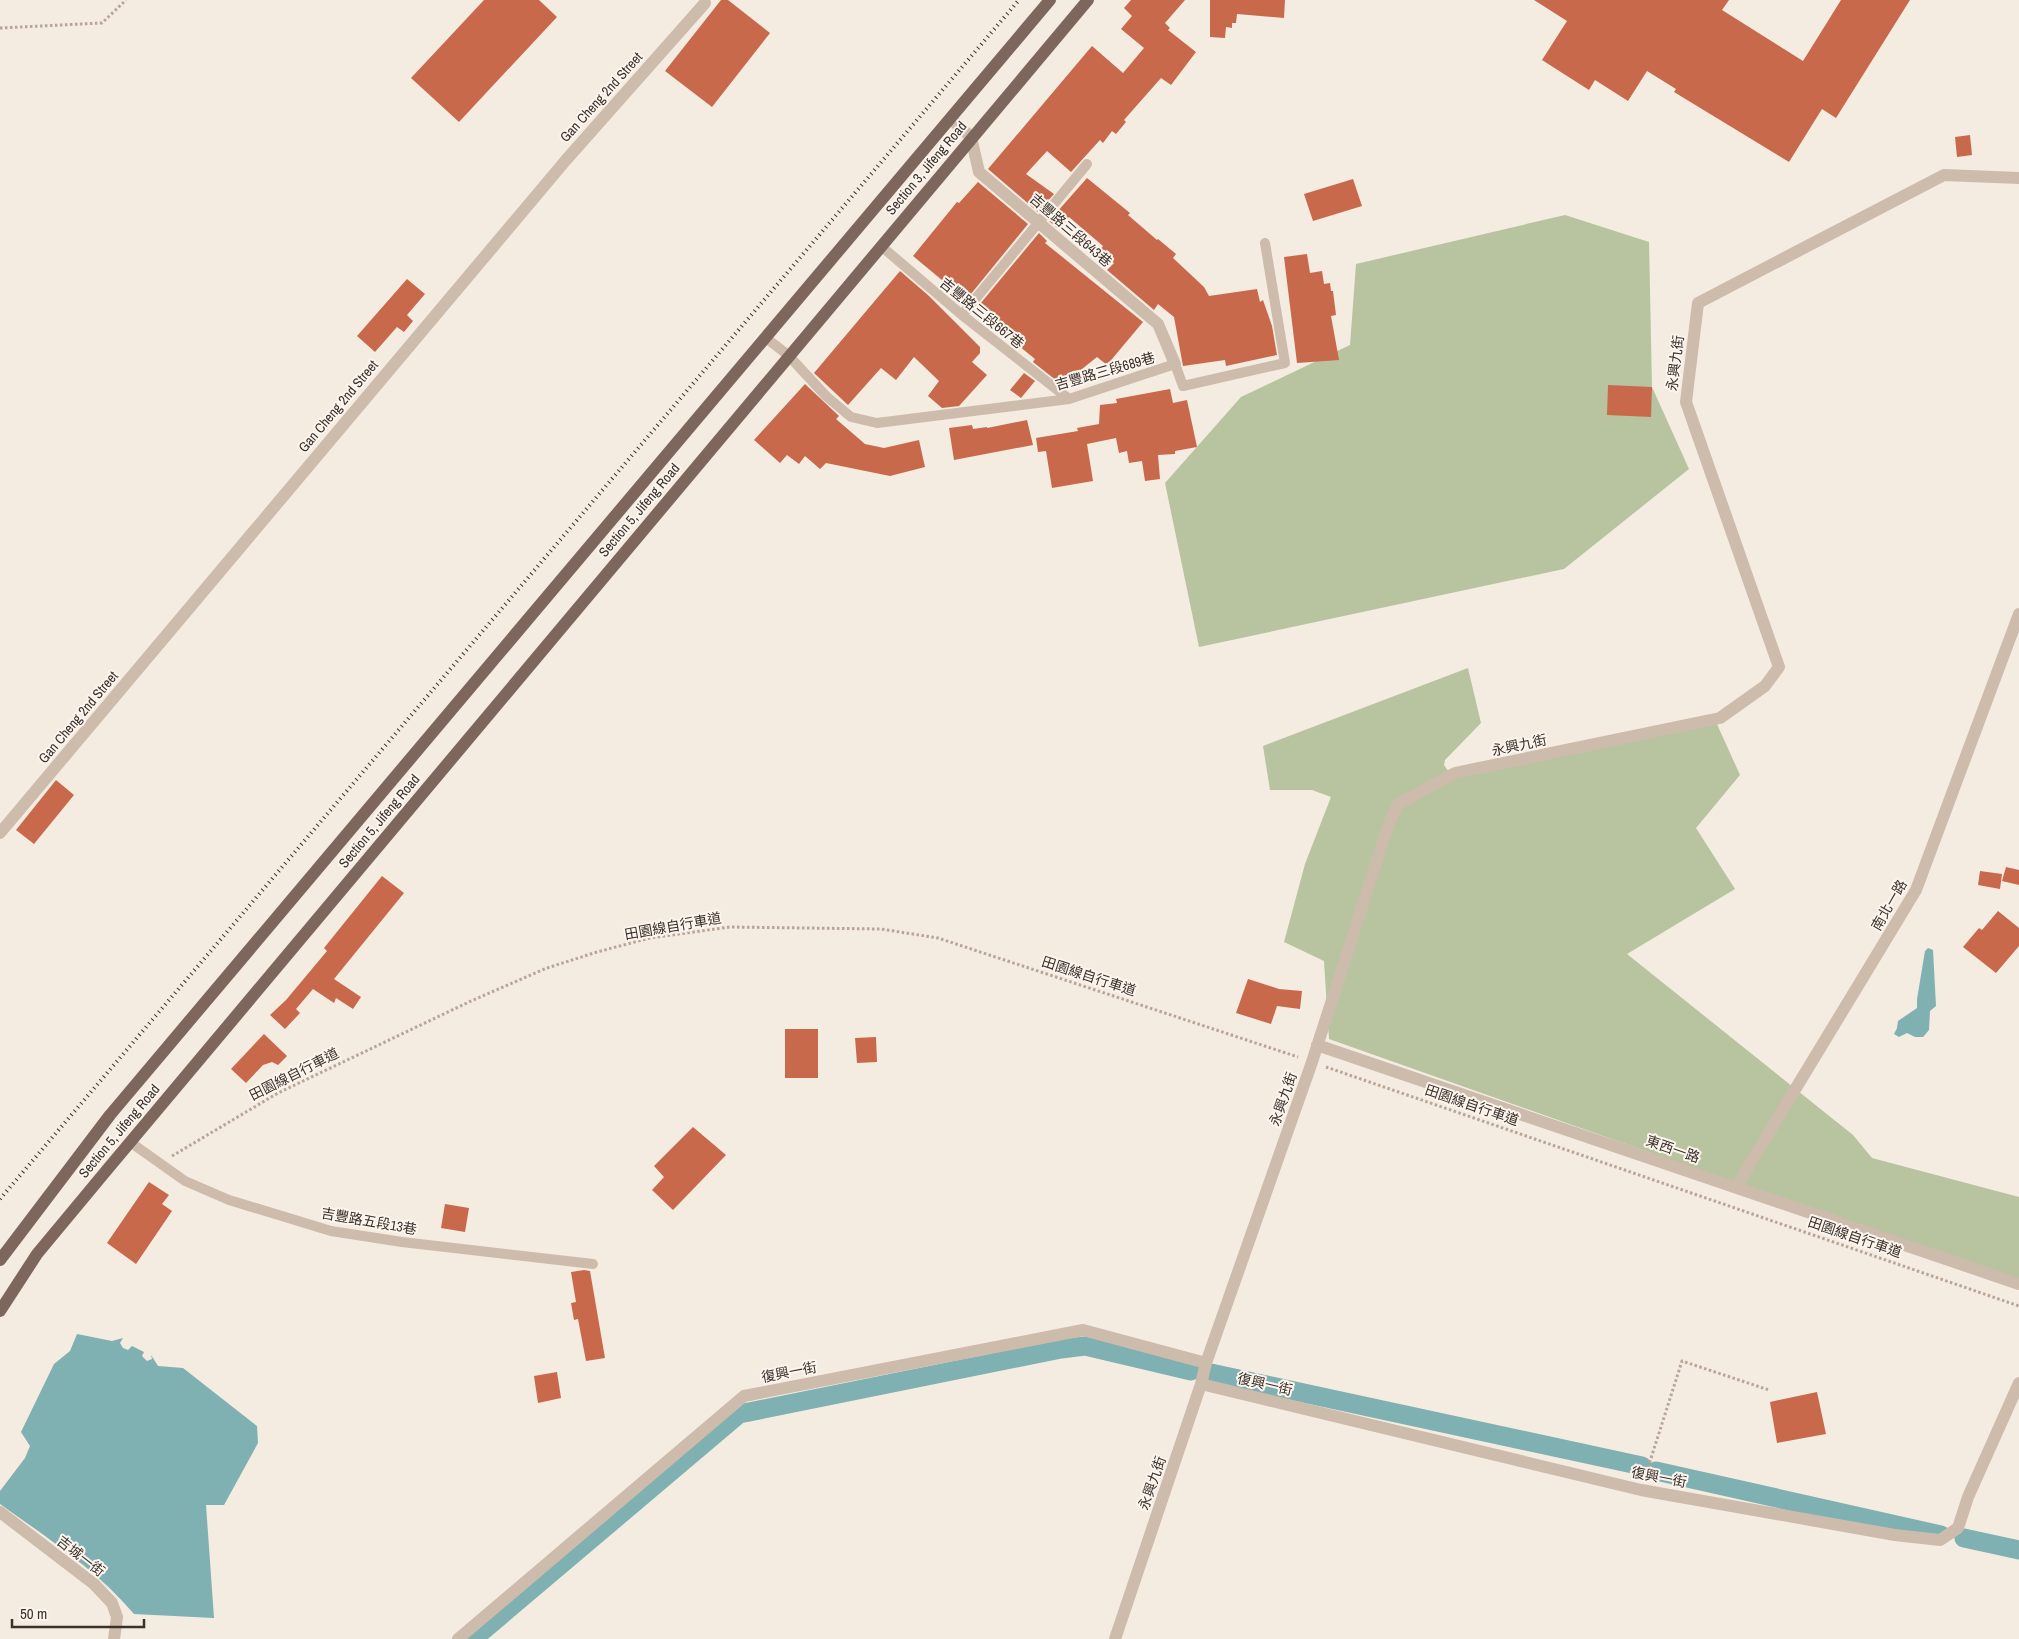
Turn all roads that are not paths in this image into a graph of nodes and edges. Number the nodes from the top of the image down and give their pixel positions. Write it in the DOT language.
graph roads {
  1 [pos="1050,0"];
  2 [pos="1088,0"];
  3 [pos="705,3"];
  4 [pos="951,119"];
  5 [pos="971,137"];
  6 [pos="1087,164"];
  7 [pos="2019,178"];
  8 [pos="1038,221"];
  9 [pos="1265,243"];
  10 [pos="881,246"];
  11 [pos="962,315"];
  12 [pos="766,338"];
  13 [pos="788,356"];
  14 [pos="1175,364"];
  15 [pos="1069,399"];
  16 [pos="2019,614"];
  17 [pos="0,834"];
  18 [pos="1317,1045"];
  19 [pos="130,1142"];
  20 [pos="1736,1187"];
  21 [pos="0,1260"];
  22 [pos="593,1264"];
  23 [pos="2019,1284"];
  24 [pos="0,1311"];
  25 [pos="1206,1363"];
  26 [pos="2019,1383"];
  27 [pos="1201,1384"];
  28 [pos="0,1512"];
  29 [pos="114,1639"];
  30 [pos="458,1639"];
  31 [pos="1115,1639"];
  1 -- 4 [label="main road, Section 3, Jifeng Road"];
  2 -- 5 [label="main road, Section 3, Jifeng Road"];
  3 -- 17 [label="street, Gan Cheng 2nd Street"];
  4 -- 5 [label="street"];
  4 -- 12 [label="main road, Section 3, Jifeng Road"];
  5 -- 8 [label="street, 吉豐路三段643巷"];
  5 -- 10 [label="main road, Section 3, Jifeng Road"];
  6 -- 8 [label="lane"];
  7 -- 18 [label="street, 永興九街"];
  8 -- 11 [label="lane"];
  8 -- 14 [label="street, 吉豐路三段643巷"];
  9 -- 14 [label="lane, 吉豐路三段689巷"];
  10 -- 11 [label="lane, 吉豐路三段667巷"];
  10 -- 13 [label="main road, Section 3, Jifeng Road"];
  11 -- 15 [label="lane, 吉豐路三段667巷"];
  12 -- 13 [label="lane, 吉豐路三段689巷"];
  12 -- 21 [label="main road, Section 5, Jifeng Road"];
  13 -- 15 [label="lane, 吉豐路三段689巷"];
  13 -- 19 [label="main road, Section 5, Jifeng Road"];
  14 -- 15 [label="lane, 吉豐路三段689巷"];
  16 -- 20 [label="street, 南北一路"];
  18 -- 20 [label="street, 東西一路"];
  18 -- 25 [label="street, 永興九街"];
  19 -- 22 [label="lane, 吉豐路五段13巷"];
  19 -- 24 [label="main road, Section 5, Jifeng Road"];
  20 -- 23 [label="street, 東西一路"];
  25 -- 27 [label="street, 永興九街"];
  25 -- 30 [label="street, 復興一街"];
  26 -- 27 [label="street, 復興一街"];
  27 -- 31 [label="street, 永興九街"];
  28 -- 29 [label="street, 吉城一街"];
}
